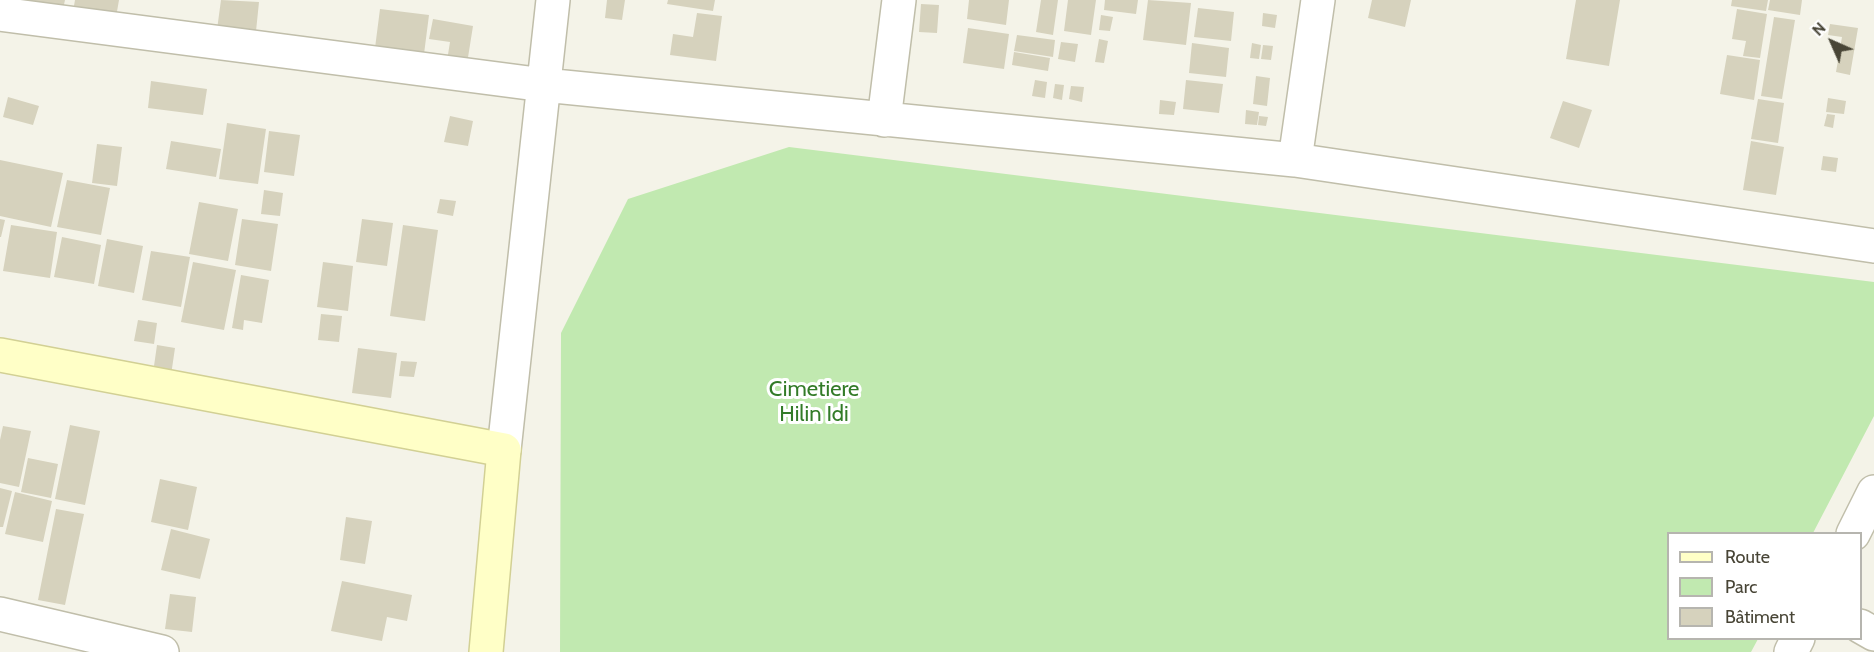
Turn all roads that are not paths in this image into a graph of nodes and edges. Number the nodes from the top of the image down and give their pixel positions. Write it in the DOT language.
graph roads {
  1 [pos="553,0"];
  2 [pos="899,0"];
  3 [pos="1318,0"];
  4 [pos="0,14"];
  5 [pos="544,85"];
  6 [pos="884,120"];
  7 [pos="1295,160"];
  8 [pos="1874,246"];
  9 [pos="0,355"];
  10 [pos="504,450"];
  11 [pos="1874,492"];
  12 [pos="1854,532"];
  13 [pos="0,614"];
  14 [pos="162,652"];
  15 [pos="486,652"];
  1 -- 5 [label="street"];
  2 -- 6 [label="street"];
  3 -- 7 [label="street"];
  4 -- 5 [label="street"];
  5 -- 6 [label="street"];
  5 -- 10 [label="street"];
  6 -- 7 [label="street"];
  7 -- 8 [label="street"];
  9 -- 10 [label="street"];
  10 -- 15 [label="street"];
  11 -- 12 [label="street"];
  13 -- 14 [label="street"];
}
